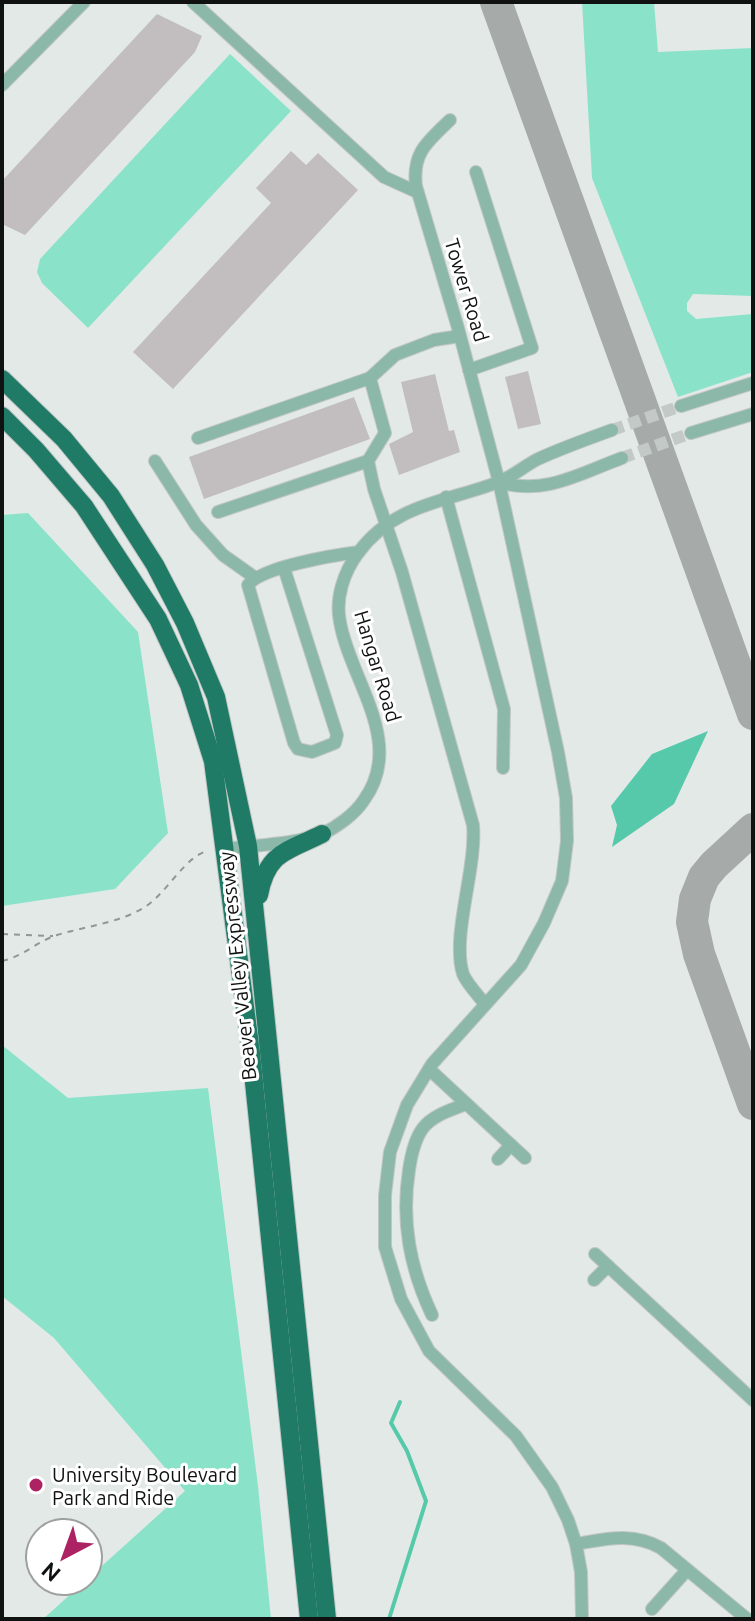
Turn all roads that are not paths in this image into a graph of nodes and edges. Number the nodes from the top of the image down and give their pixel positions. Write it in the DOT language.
graph roads {
  1 [pos="84,2"];
  2 [pos="193,2"];
  3 [pos="2,85"];
  4 [pos="450,120"];
  5 [pos="476,172"];
  6 [pos="417,192"];
  7 [pos="460,336"];
  8 [pos="469,370"];
  9 [pos="370,378"];
  10 [pos="2,379"];
  11 [pos="753,383"];
  12 [pos="681,406"];
  13 [pos="753,414"];
  14 [pos="2,416"];
  15 [pos="612,430"];
  16 [pos="691,433"];
  17 [pos="198,438"];
  18 [pos="622,458"];
  19 [pos="155,461"];
  20 [pos="368,461"];
  21 [pos="499,482"];
  22 [pos="446,497"];
  23 [pos="218,512"];
  24 [pos="385,526"];
  25 [pos="359,552"];
  26 [pos="284,568"];
  27 [pos="254,577"];
  28 [pos="503,768"];
  29 [pos="322,834"];
  30 [pos="248,846"];
  31 [pos="226,849"];
  32 [pos="256,914"];
  33 [pos="485,1004"];
  34 [pos="429,1069"];
  35 [pos="466,1104"];
  36 [pos="511,1145"];
  37 [pos="525,1158"];
  38 [pos="498,1159"];
  39 [pos="595,1254"];
  40 [pos="608,1266"];
  41 [pos="594,1280"];
  42 [pos="441,1296"];
  43 [pos="425,1300"];
  44 [pos="432,1315"];
  45 [pos="753,1400"];
  46 [pos="576,1544"];
  47 [pos="687,1570"];
  48 [pos="652,1609"];
  49 [pos="309,1619"];
  50 [pos="327,1619"];
  51 [pos="582,1619"];
  52 [pos="747,1619"];
  1 -- 3 [label="street"];
  2 -- 6 [label="street"];
  4 -- 6 [label="street, Tower Road"];
  5 -- 8 [label="street"];
  6 -- 7 [label="street, Tower Road"];
  7 -- 8 [label="street, Tower Road"];
  7 -- 9 [label="street"];
  8 -- 21 [label="street, Tower Road"];
  9 -- 17 [label="street"];
  9 -- 20 [label="street"];
  10 -- 30 [label="highway, Beaver Valley Expressway"];
  11 -- 12 [label="street"];
  13 -- 16 [label="street"];
  14 -- 31 [label="highway, Beaver Valley Expressway"];
  15 -- 21 [label="street, Hangar Road"];
  18 -- 21 [label="street, Hangar Road"];
  19 -- 27 [label="street"];
  20 -- 23 [label="street"];
  20 -- 24 [label="street"];
  21 -- 22 [label="street, Hangar Road"];
  21 -- 33 [label="street, Tower Road"];
  22 -- 24 [label="street, Hangar Road"];
  22 -- 28 [label="street"];
  24 -- 25 [label="street, Hangar Road"];
  24 -- 33 [label="street"];
  25 -- 26 [label="street"];
  25 -- 29 [label="street, Hangar Road"];
  26 -- 27 [label="street"];
  26 -- 27 [label="street"];
  29 -- 30 [label="street, Hangar Road"];
  29 -- 32 [label="highway"];
  30 -- 31 [label="street, Hangar Road"];
  30 -- 32 [label="highway, Beaver Valley Expressway"];
  31 -- 49 [label="highway, Beaver Valley Expressway"];
  32 -- 50 [label="highway, Beaver Valley Expressway"];
  33 -- 34 [label="street, Tower Road"];
  34 -- 35 [label="street"];
  34 -- 46 [label="street, Tower Road"];
  35 -- 36 [label="street"];
  35 -- 43 [label="street"];
  36 -- 37 [label="street"];
  36 -- 38 [label="street"];
  39 -- 40 [label="street"];
  40 -- 41 [label="street"];
  40 -- 45 [label="street"];
  42 -- 43 [label="street"];
  43 -- 44 [label="street"];
  46 -- 47 [label="street"];
  46 -- 51 [label="street, Tower Road"];
  47 -- 48 [label="street"];
  47 -- 52 [label="street"];
}
